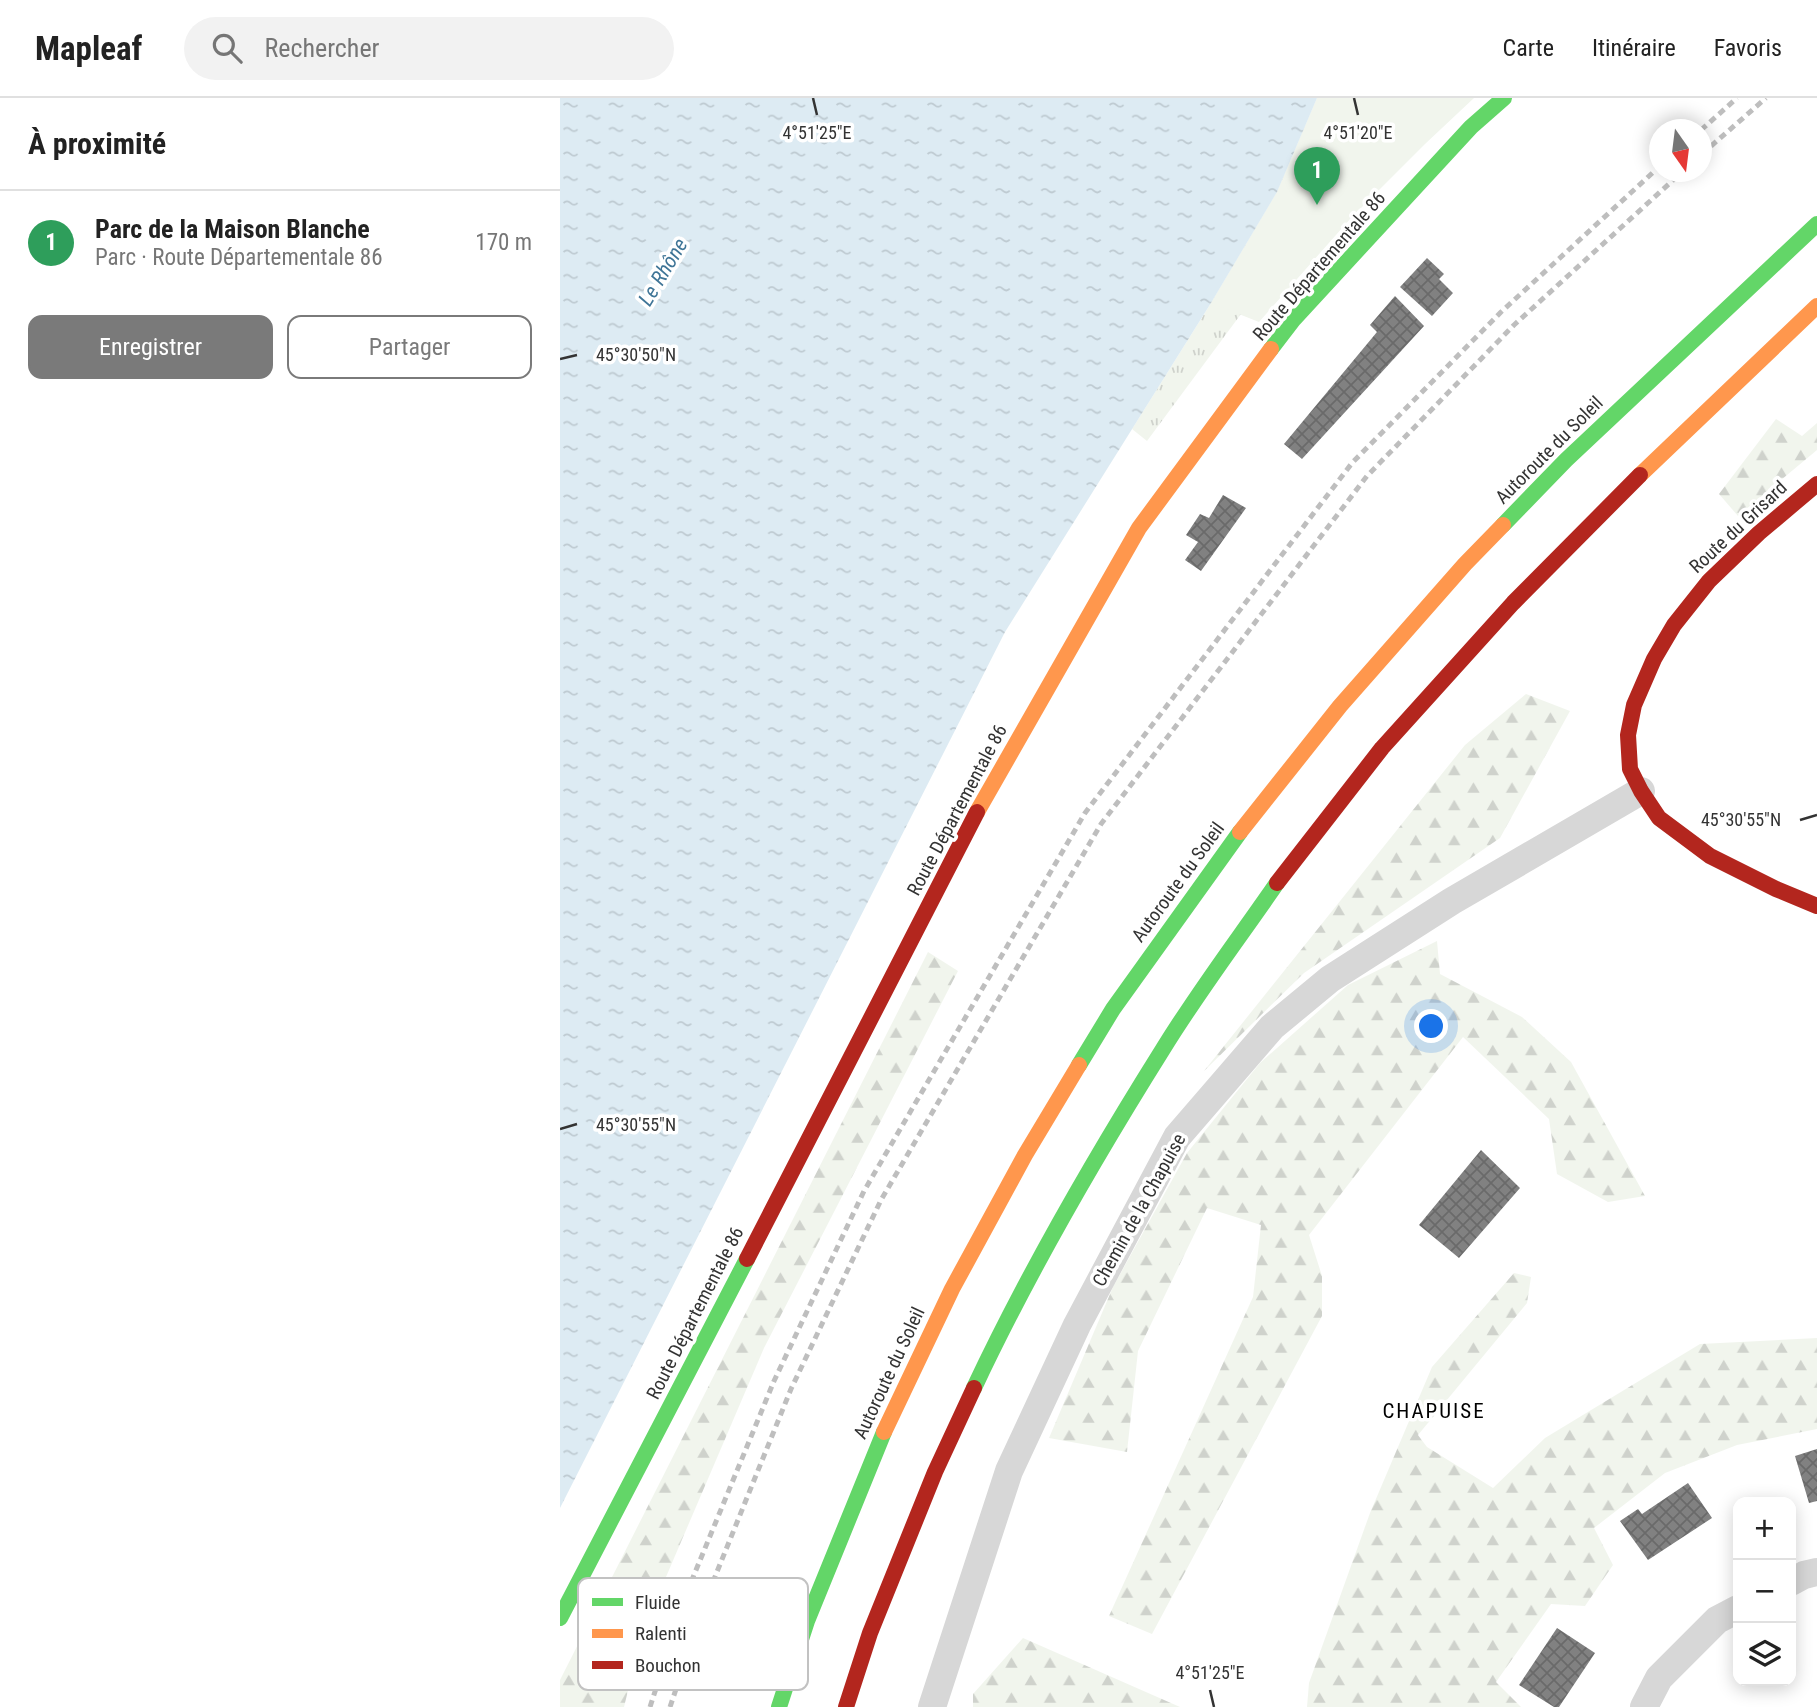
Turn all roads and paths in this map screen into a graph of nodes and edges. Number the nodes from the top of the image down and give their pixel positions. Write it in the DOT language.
graph roads {
  1 [pos="1504,98"];
  2 [pos="1817,224"];
  3 [pos="1817,306"];
  4 [pos="1817,484"];
  5 [pos="1640,791"];
  6 [pos="1817,906"];
  7 [pos="1817,1572"];
  8 [pos="581,1578"];
  9 [pos="1796,1579"];
  10 [pos="578,1583"];
  11 [pos="1733,1612"];
  12 [pos="560,1618"];
  13 [pos="808,1618"];
  14 [pos="784,1690"];
  15 [pos="779,1707"];
  16 [pos="846,1707"];
  17 [pos="932,1707"];
  18 [pos="1644,1707"];
  1 -- 8 [label="main road, Route Départementale 86"];
  2 -- 13 [label="main road, Autoroute du Soleil"];
  3 -- 16 [label="main road"];
  4 -- 5 [label="main road, Route du Grisard"];
  5 -- 6 [label="main road, Route du Grisard"];
  5 -- 17 [label="street, Chemin de la Chapuise"];
  7 -- 9 [label="street"];
  10 -- 12 [label="main road, Route Départementale 86"];
  11 -- 18 [label="street"];
  14 -- 15 [label="main road, Autoroute du Soleil"];
}
